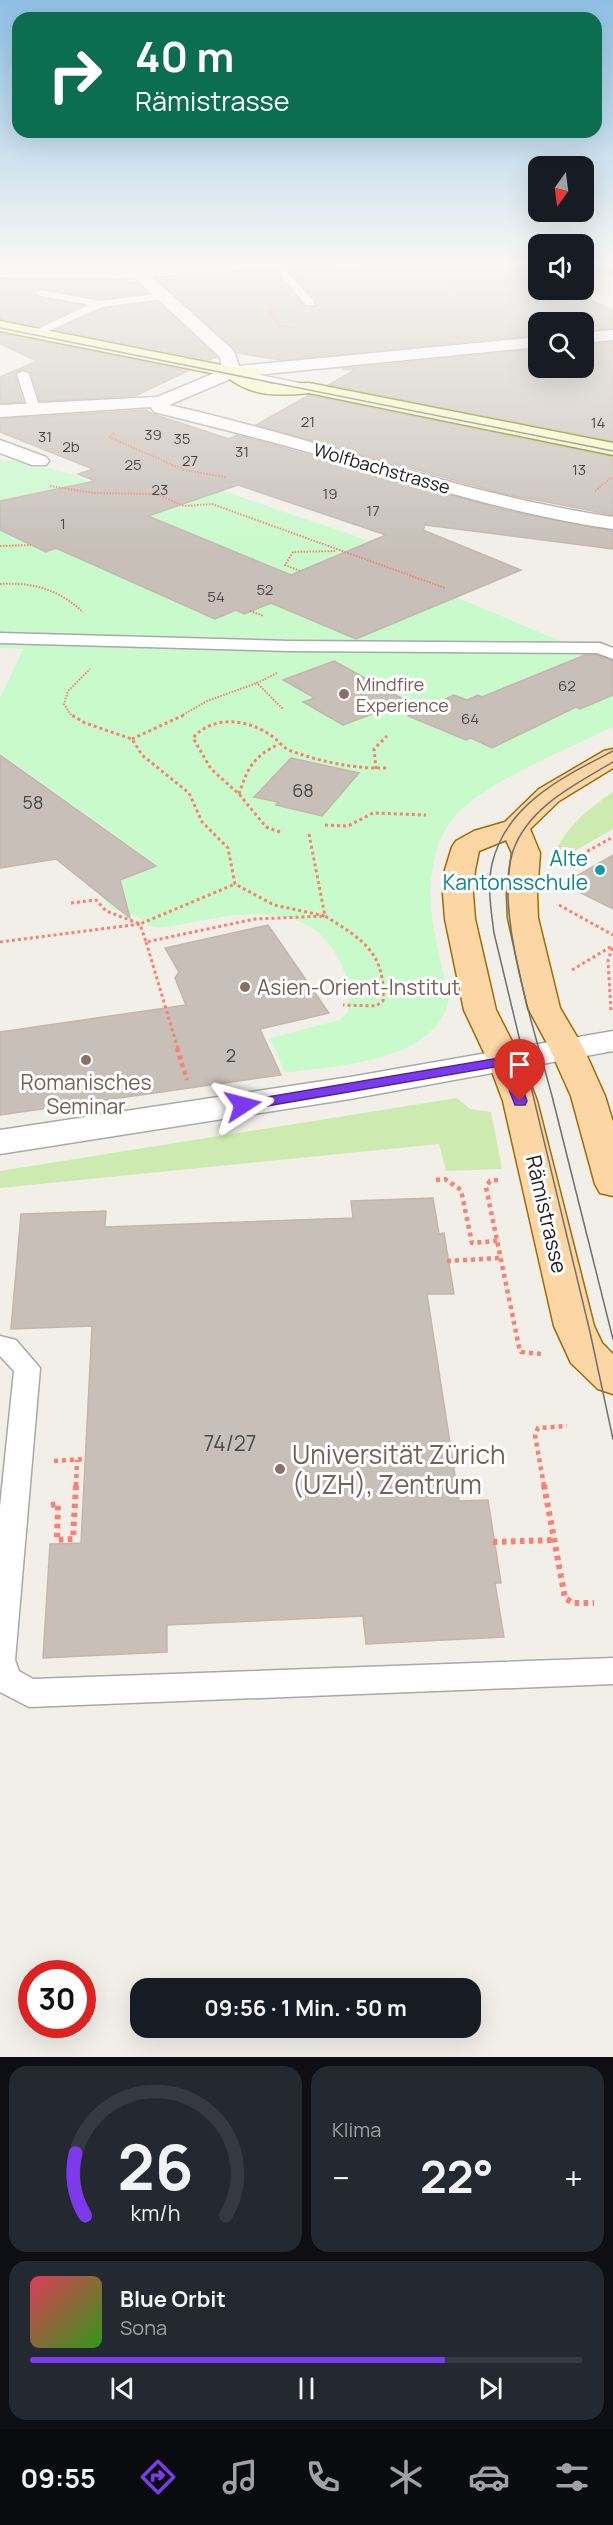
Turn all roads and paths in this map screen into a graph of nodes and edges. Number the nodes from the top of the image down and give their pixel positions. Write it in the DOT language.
graph roads {
  1 [pos="166,359"];
  2 [pos="229,359"];
  3 [pos="364,359"];
  4 [pos="231,372"];
  5 [pos="23,374"];
  6 [pos="157,402"];
  7 [pos="34,409"];
  8 [pos="0,411"];
  9 [pos="119,430"];
  10 [pos="0,446"];
  11 [pos="613,449"];
  12 [pos="39,461"];
  13 [pos="226,477"];
  14 [pos="49,486"];
  15 [pos="613,523"];
  16 [pos="31,545"];
  17 [pos="0,546"];
  18 [pos="343,551"];
  19 [pos="300,571"];
  20 [pos="0,584"];
  21 [pos="445,588"];
  22 [pos="0,638"];
  23 [pos="110,640"];
  24 [pos="613,654"];
  25 [pos="257,683"];
  26 [pos="387,736"];
  27 [pos="132,739"];
  28 [pos="279,744"];
  29 [pos="613,757"];
  30 [pos="387,768"];
  31 [pos="376,769"];
  32 [pos="239,794"];
  33 [pos="426,815"];
  34 [pos="325,825"];
  35 [pos="515,828"];
  36 [pos="280,832"];
  37 [pos="309,834"];
  38 [pos="613,837"];
  39 [pos="553,871"];
  40 [pos="235,884"];
  41 [pos="551,901"];
  42 [pos="71,903"];
  43 [pos="325,916"];
  44 [pos="140,924"];
  45 [pos="613,935"];
  46 [pos="0,942"];
  47 [pos="146,942"];
  48 [pos="613,946"];
  49 [pos="570,971"];
  50 [pos="610,996"];
  51 [pos="343,1005"];
  52 [pos="613,1041"];
  53 [pos="566,1047"];
  54 [pos="505,1061"];
  55 [pos="188,1082"];
  56 [pos="0,1142"];
  57 [pos="436,1180"];
  58 [pos="613,1184"];
  59 [pos="486,1187"];
  60 [pos="497,1241"];
  61 [pos="501,1258"];
  62 [pos="447,1261"];
  63 [pos="0,1345"];
  64 [pos="552,1353"];
  65 [pos="613,1378"];
  66 [pos="567,1426"];
  67 [pos="85,1459"];
  68 [pos="77,1460"];
  69 [pos="55,1461"];
  70 [pos="40,1505"];
  71 [pos="554,1540"];
  72 [pos="493,1542"];
  73 [pos="594,1603"];
  74 [pos="0,1660"];
  75 [pos="613,1671"];
  1 -- 4 [label="main road"];
  2 -- 4 [label="street"];
  3 -- 4 [label="street"];
  4 -- 6 [label="street"];
  4 -- 11 [label="main road"];
  5 -- 7 [label="lane"];
  6 -- 7 [label="street"];
  6 -- 15 [label="street, Wolfbachstrasse"];
  7 -- 8 [label="street"];
  9 -- 13 [label="path"];
  10 -- 12 [label="street"];
  14 -- 18 [label="path"];
  16 -- 17 [label="path"];
  18 -- 19 [label="path"];
  18 -- 21 [label="path"];
  20 -- 23 [label="path"];
  22 -- 23 [label="lane"];
  23 -- 24 [label="lane"];
  23 -- 27 [label="path"];
  25 -- 27 [label="path"];
  26 -- 31 [label="path"];
  27 -- 40 [label="path"];
  28 -- 31 [label="path"];
  28 -- 32 [label="path"];
  28 -- 32 [label="path"];
  29 -- 35 [label="main road, Rämistrasse"];
  30 -- 31 [label="path"];
  32 -- 36 [label="path"];
  33 -- 34 [label="path"];
  35 -- 53 [label="main road"];
  35 -- 54 [label="main road, Rämistrasse"];
  37 -- 43 [label="path"];
  38 -- 39 [label="path"];
  40 -- 43 [label="path"];
  40 -- 44 [label="path"];
  41 -- 45 [label="path"];
  42 -- 44 [label="path"];
  43 -- 47 [label="path"];
  43 -- 51 [label="path"];
  44 -- 46 [label="path"];
  44 -- 47 [label="path"];
  47 -- 55 [label="path"];
  48 -- 49 [label="path"];
  48 -- 50 [label="path"];
  52 -- 53 [label="street"];
  53 -- 54 [label="street"];
  53 -- 58 [label="main road"];
  54 -- 56 [label="street"];
  54 -- 65 [label="main road, Rämistrasse"];
  57 -- 60 [label="path"];
  59 -- 60 [label="path"];
  60 -- 61 [label="path"];
  61 -- 62 [label="path"];
  61 -- 64 [label="path"];
  63 -- 74 [label="lane"];
  66 -- 71 [label="path"];
  67 -- 68 [label="path"];
  68 -- 69 [label="path"];
  68 -- 70 [label="path"];
  71 -- 72 [label="path"];
  71 -- 73 [label="path"];
  74 -- 75 [label="lane"];
}
